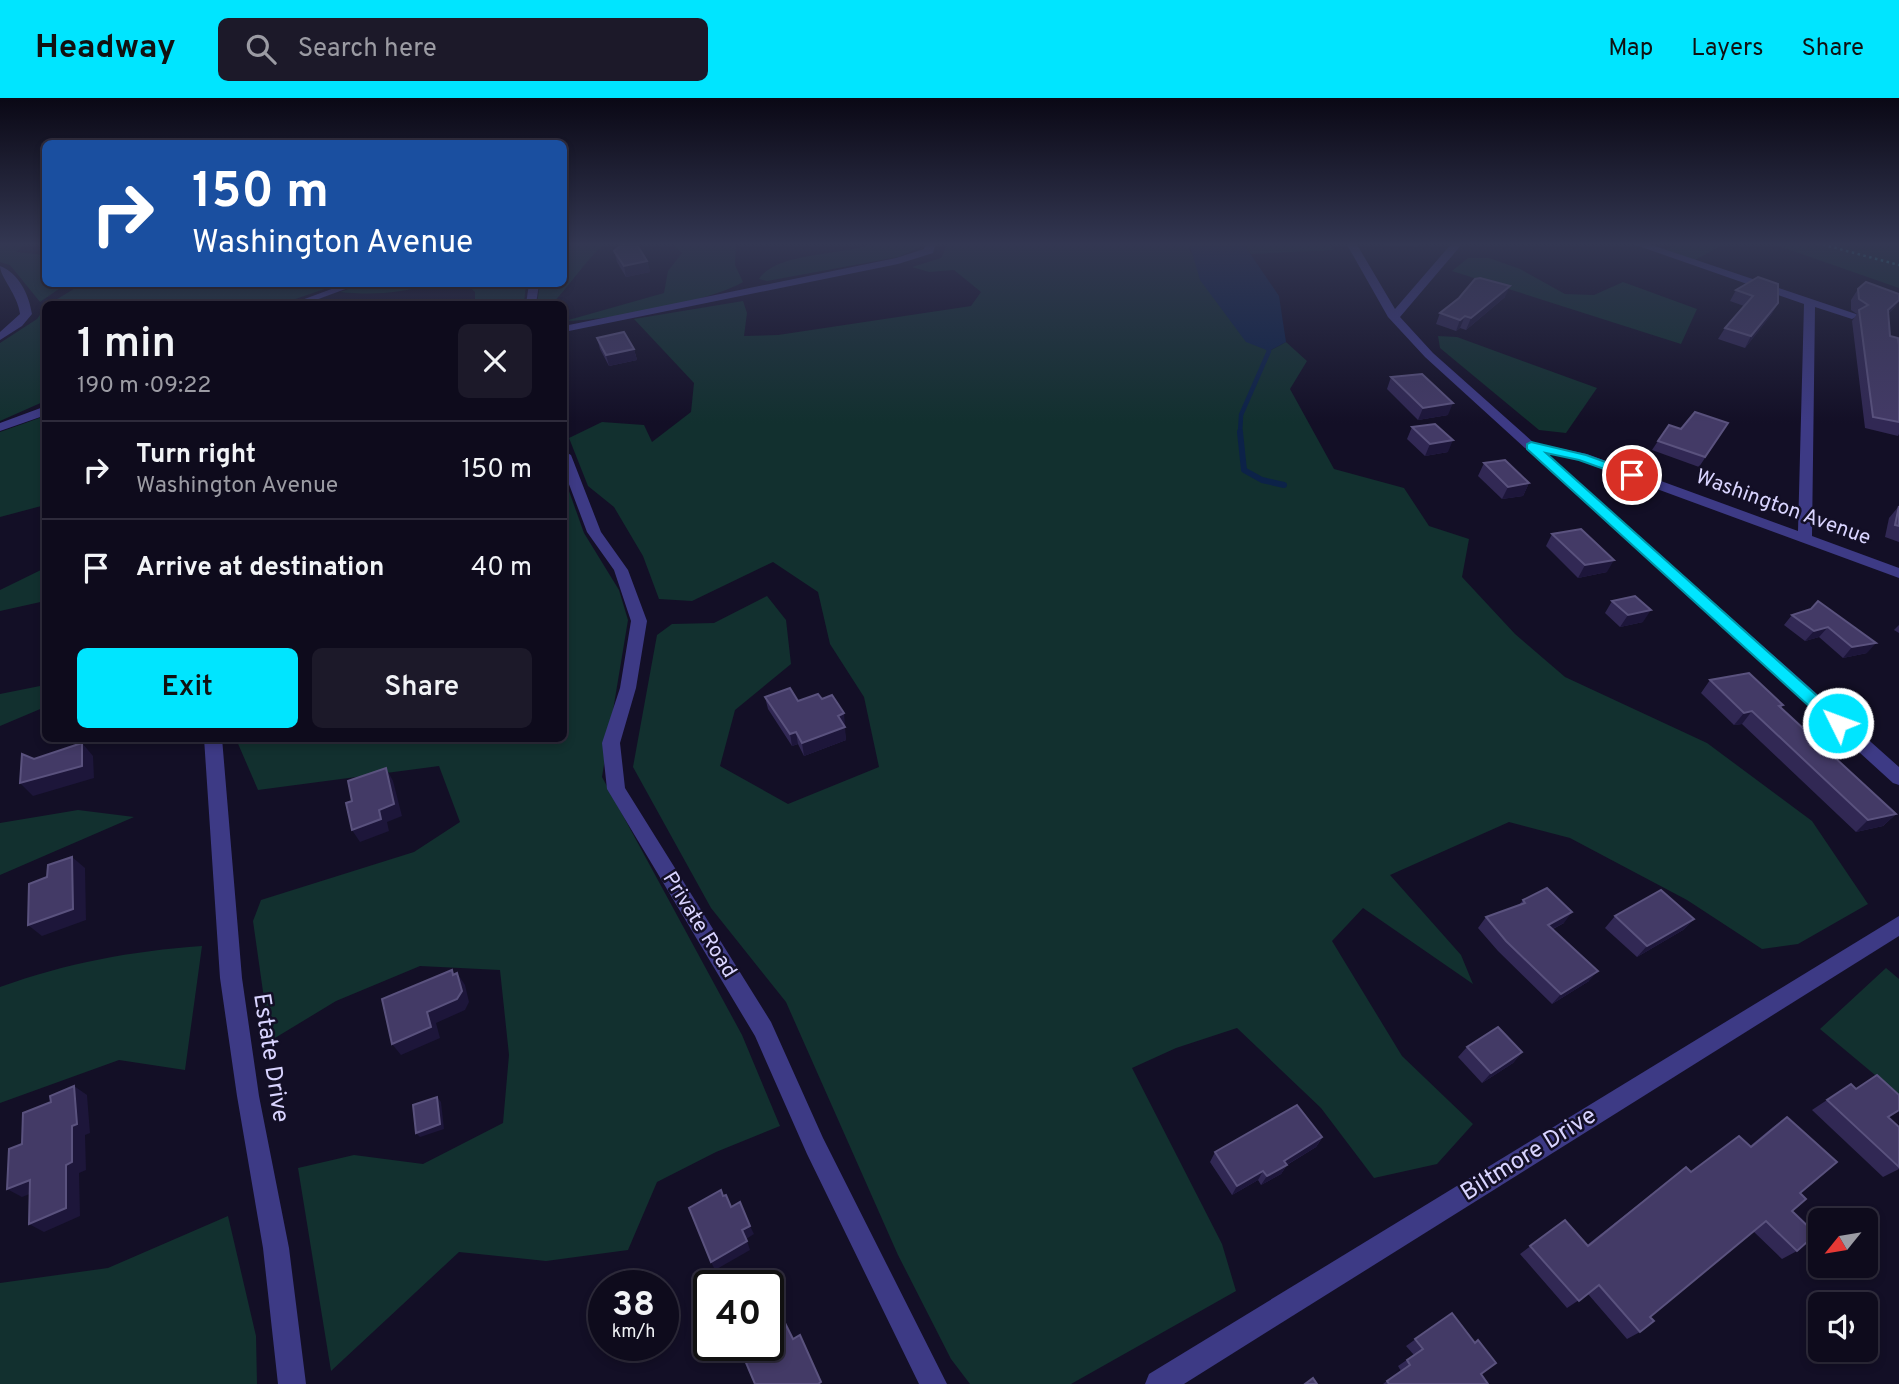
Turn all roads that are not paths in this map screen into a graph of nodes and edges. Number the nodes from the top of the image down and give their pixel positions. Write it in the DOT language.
graph roads {
  1 [pos="23,303"];
  2 [pos="692,303"];
  3 [pos="1386,303"];
  4 [pos="1406,303"];
  5 [pos="1811,303"];
  6 [pos="1852,316"];
  7 [pos="1394,317"];
  8 [pos="567,328"];
  9 [pos="0,337"];
  10 [pos="42,411"];
  11 [pos="0,427"];
  12 [pos="1531,446"];
  13 [pos="567,463"];
  14 [pos="1805,538"];
  15 [pos="1899,573"];
  16 [pos="213,742"];
  17 [pos="1899,779"];
  18 [pos="1899,925"];
  19 [pos="292,1384"];
  20 [pos="933,1384"];
  21 [pos="1159,1384"];
  1 -- 9 [label="street"];
  2 -- 8 [label="street"];
  3 -- 7 [label="street"];
  4 -- 7 [label="street"];
  5 -- 6 [label="street"];
  5 -- 14 [label="street"];
  7 -- 12 [label="street"];
  10 -- 11 [label="street"];
  12 -- 14 [label="street, Washington Avenue"];
  12 -- 17 [label="street"];
  13 -- 20 [label="street, Private Road"];
  14 -- 15 [label="street, Washington Avenue"];
  16 -- 19 [label="street, Estate Drive"];
  18 -- 21 [label="street, Biltmore Drive"];
}
